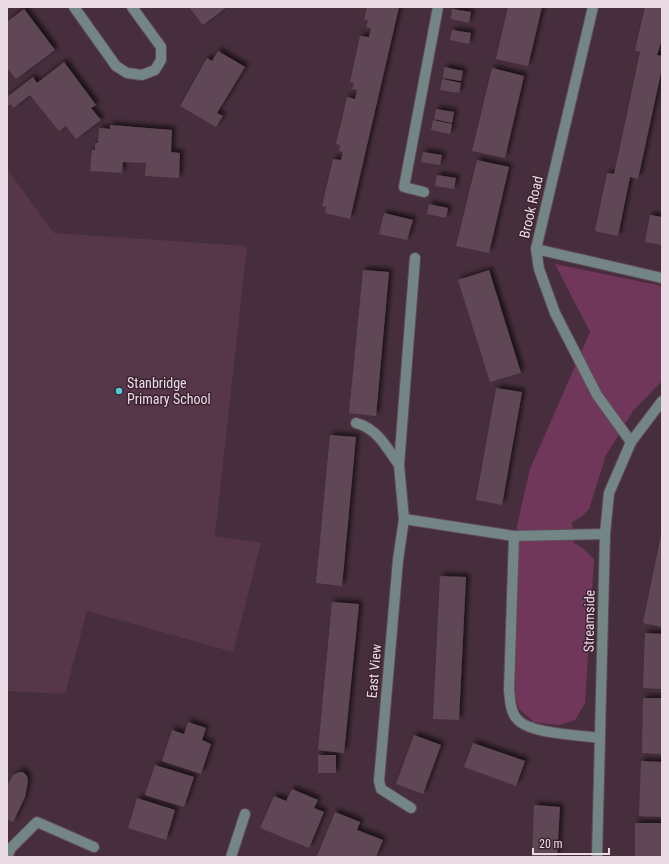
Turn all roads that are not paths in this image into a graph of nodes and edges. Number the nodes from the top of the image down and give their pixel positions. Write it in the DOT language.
graph roads {
  1 [pos="74,7"];
  2 [pos="132,7"];
  3 [pos="438,7"];
  4 [pos="593,7"];
  5 [pos="424,192"];
  6 [pos="536,249"];
  7 [pos="415,258"];
  8 [pos="662,278"];
  9 [pos="662,401"];
  10 [pos="356,423"];
  11 [pos="631,442"];
  12 [pos="399,465"];
  13 [pos="404,519"];
  14 [pos="605,534"];
  15 [pos="514,536"];
  16 [pos="600,738"];
  17 [pos="411,808"];
  18 [pos="245,814"];
  19 [pos="94,847"];
  20 [pos="7,857"];
  21 [pos="231,857"];
  22 [pos="597,857"];
  1 -- 2 [label="street"];
  3 -- 5 [label="street"];
  4 -- 6 [label="street, Brook Road"];
  6 -- 8 [label="street"];
  6 -- 11 [label="street, Brook Road"];
  7 -- 12 [label="street, East View"];
  9 -- 11 [label="street, Streamside"];
  10 -- 12 [label="street"];
  11 -- 14 [label="street, Streamside"];
  12 -- 13 [label="street, East View"];
  13 -- 15 [label="street"];
  13 -- 17 [label="street, East View"];
  14 -- 15 [label="street"];
  14 -- 16 [label="street, Streamside"];
  15 -- 16 [label="street"];
  16 -- 22 [label="street, Streamside"];
  18 -- 21 [label="street"];
  19 -- 20 [label="street"];
}
